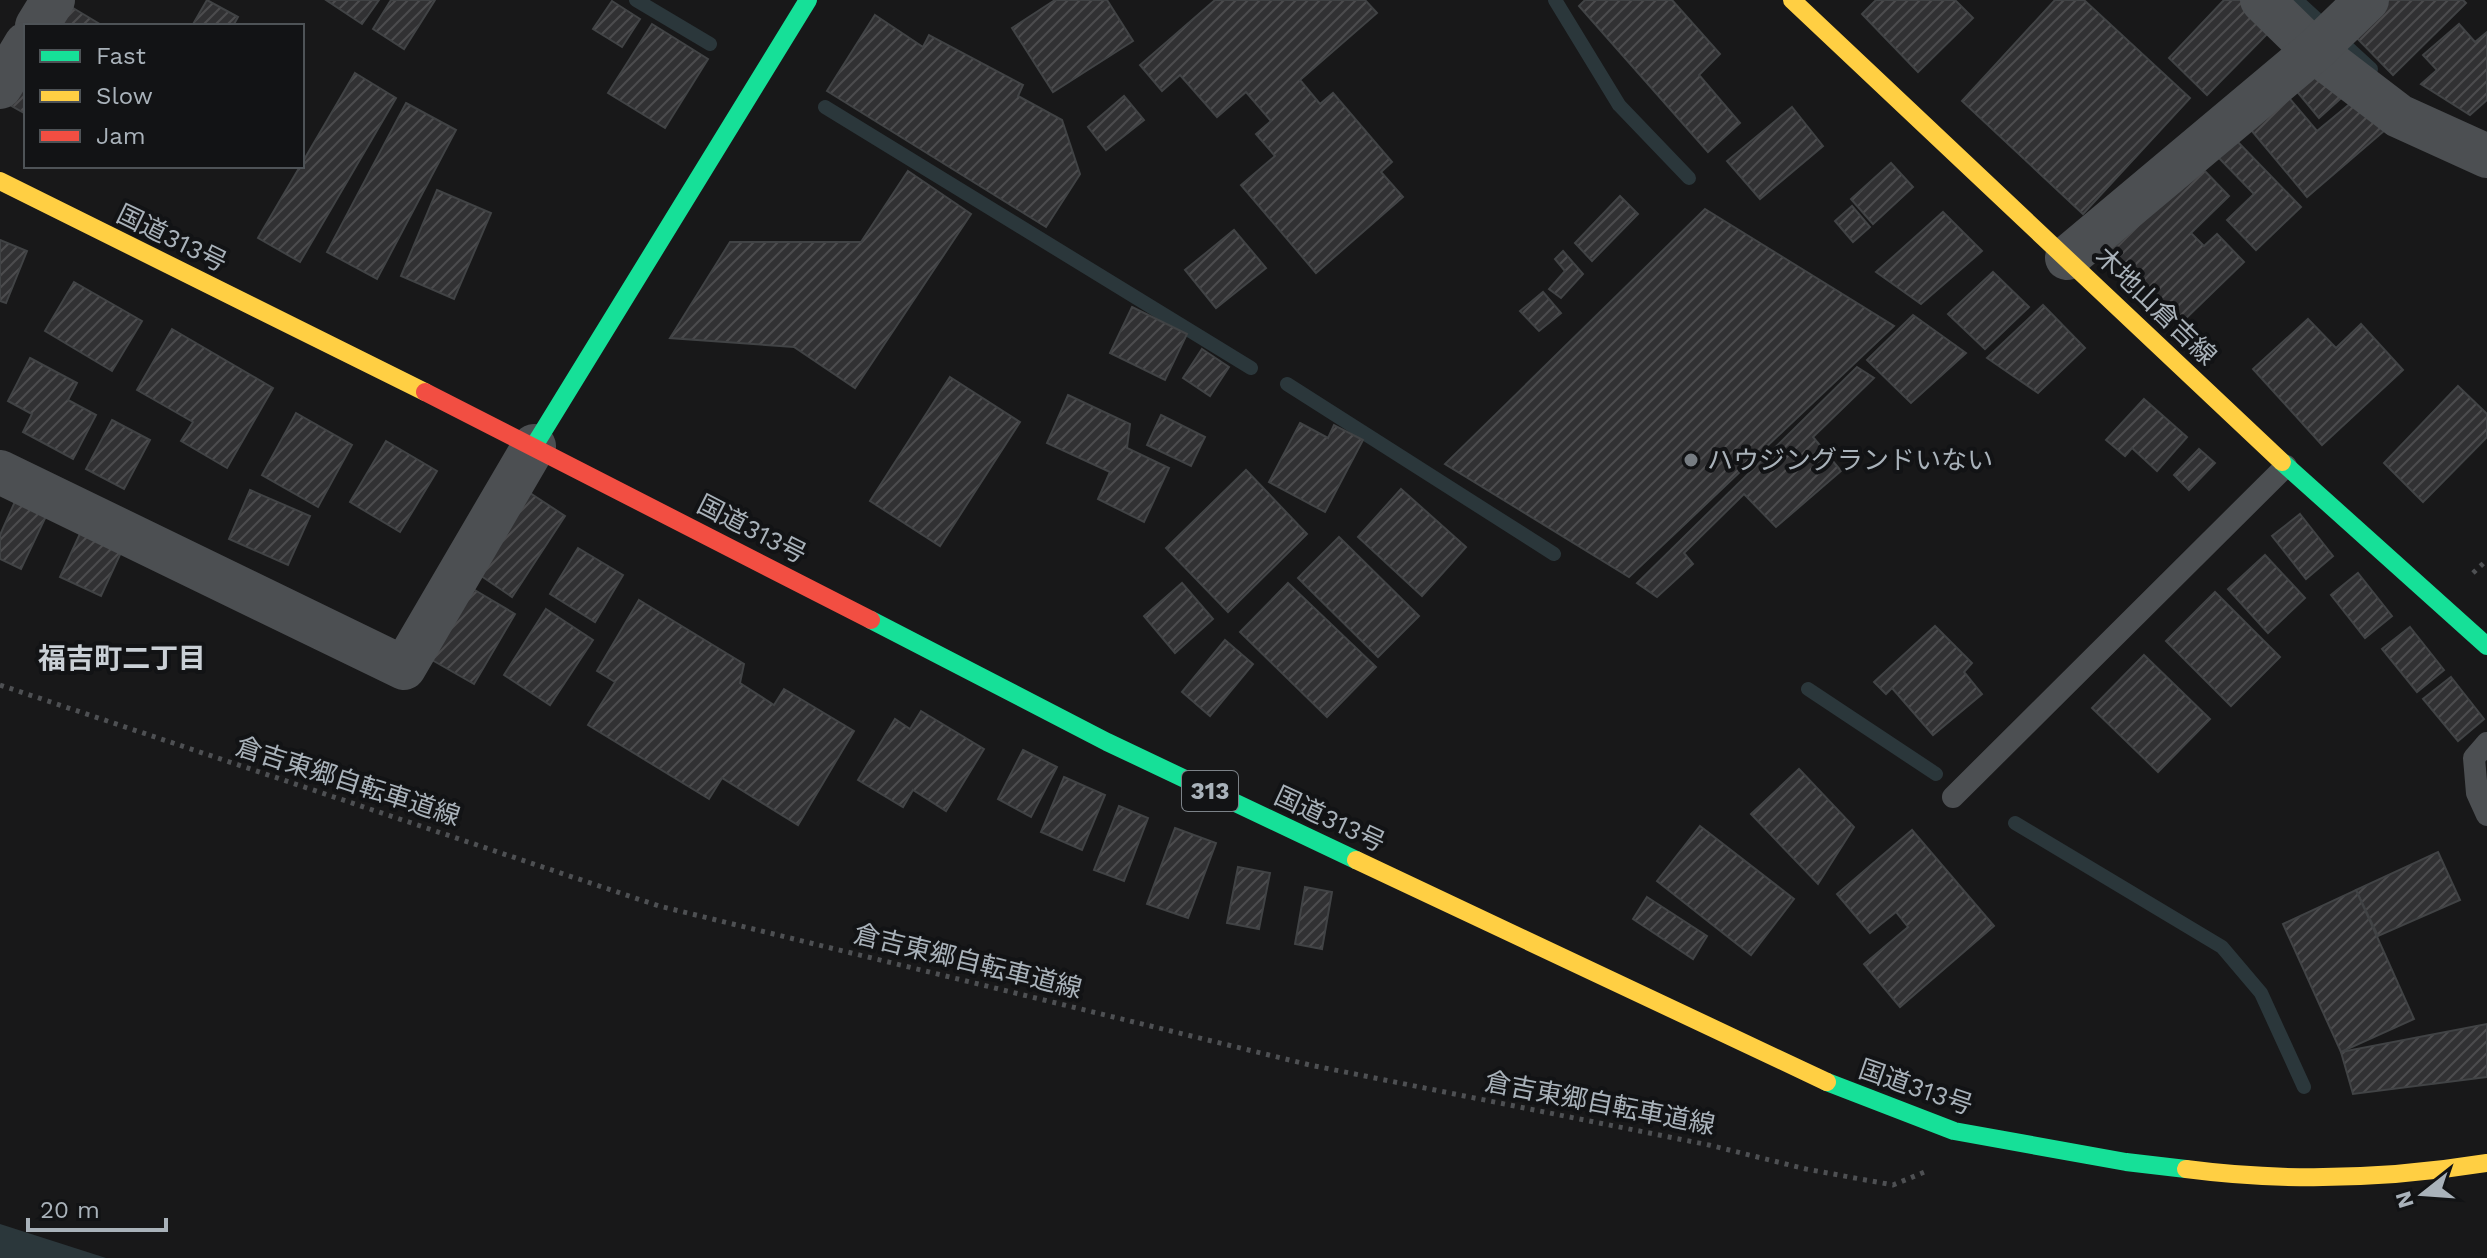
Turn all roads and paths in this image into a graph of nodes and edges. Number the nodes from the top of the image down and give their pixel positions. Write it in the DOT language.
graph roads {
  1 [pos="53,0"];
  2 [pos="808,0"];
  3 [pos="1792,0"];
  4 [pos="2262,0"];
  5 [pos="2367,0"];
  6 [pos="38,24"];
  7 [pos="24,47"];
  8 [pos="2314,51"];
  9 [pos="0,87"];
  10 [pos="2487,156"];
  11 [pos="0,181"];
  12 [pos="2067,258"];
  13 [pos="534,446"];
  14 [pos="2286,466"];
  15 [pos="0,472"];
  16 [pos="2487,646"];
  17 [pos="0,685"];
  18 [pos="2487,743"];
  19 [pos="1953,797"];
  20 [pos="2487,815"];
  21 [pos="2487,1163"];
  22 [pos="1932,1169"];
  1 -- 6 [label="street"];
  2 -- 13 [label="main road"];
  3 -- 12 [label="main road, 木地山倉吉線"];
  4 -- 8 [label="street"];
  5 -- 8 [label="street"];
  7 -- 9 [label="street"];
  8 -- 10 [label="street"];
  8 -- 12 [label="street"];
  11 -- 13 [label="main road, 国道313号 / 313"];
  12 -- 14 [label="main road, 木地山倉吉線"];
  13 -- 15 [label="street"];
  13 -- 21 [label="main road, 国道313号 / 313"];
  14 -- 16 [label="main road, 木地山倉吉線"];
  14 -- 19 [label="lane"];
  17 -- 22 [label="path, 倉吉東郷自転車道線"];
  18 -- 20 [label="lane"];
}
